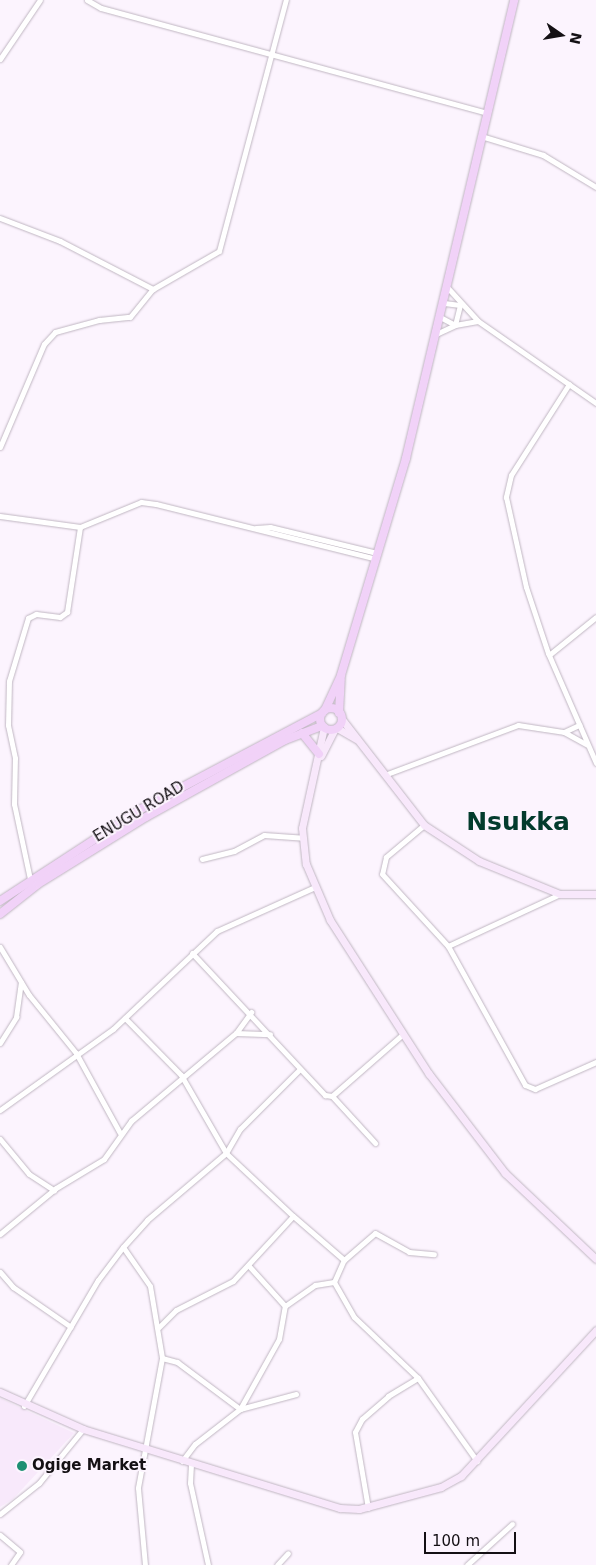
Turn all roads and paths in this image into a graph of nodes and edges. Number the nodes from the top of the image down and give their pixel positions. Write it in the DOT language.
graph roads {
  1 [pos="40,0"];
  2 [pos="88,0"];
  3 [pos="286,0"];
  4 [pos="514,0"];
  5 [pos="272,55"];
  6 [pos="0,59"];
  7 [pos="486,113"];
  8 [pos="481,136"];
  9 [pos="596,188"];
  10 [pos="0,218"];
  11 [pos="447,287"];
  12 [pos="153,290"];
  13 [pos="444,303"];
  14 [pos="460,305"];
  15 [pos="440,317"];
  16 [pos="478,321"];
  17 [pos="455,325"];
  18 [pos="436,334"];
  19 [pos="569,384"];
  20 [pos="596,403"];
  21 [pos="0,447"];
  22 [pos="0,516"];
  23 [pos="80,527"];
  24 [pos="376,556"];
  25 [pos="596,617"];
  26 [pos="549,655"];
  27 [pos="341,675"];
  28 [pos="324,712"];
  29 [pos="340,716"];
  30 [pos="579,725"];
  31 [pos="323,726"];
  32 [pos="335,729"];
  33 [pos="564,732"];
  34 [pos="302,733"];
  35 [pos="358,739"];
  36 [pos="588,745"];
  37 [pos="319,754"];
  38 [pos="595,756"];
  39 [pos="596,763"];
  40 [pos="317,766"];
  41 [pos="387,774"];
  42 [pos="424,825"];
  43 [pos="303,838"];
  44 [pos="202,859"];
  45 [pos="30,878"];
  46 [pos="315,887"];
  47 [pos="560,894"];
  48 [pos="596,894"];
  49 [pos="0,902"];
  50 [pos="0,914"];
  51 [pos="448,946"];
  52 [pos="0,947"];
  53 [pos="192,953"];
  54 [pos="21,982"];
  55 [pos="251,1012"];
  56 [pos="125,1018"];
  57 [pos="236,1033"];
  58 [pos="270,1034"];
  59 [pos="403,1034"];
  60 [pos="0,1042"];
  61 [pos="76,1053"];
  62 [pos="596,1062"];
  63 [pos="299,1070"];
  64 [pos="180,1075"];
  65 [pos="332,1096"];
  66 [pos="0,1110"];
  67 [pos="120,1133"];
  68 [pos="0,1139"];
  69 [pos="375,1143"];
  70 [pos="226,1153"];
  71 [pos="54,1190"];
  72 [pos="293,1216"];
  73 [pos="0,1234"];
  74 [pos="122,1247"];
  75 [pos="434,1254"];
  76 [pos="596,1258"];
  77 [pos="344,1260"];
  78 [pos="248,1265"];
  79 [pos="0,1272"];
  80 [pos="334,1282"];
  81 [pos="285,1306"];
  82 [pos="71,1327"];
  83 [pos="159,1327"];
  84 [pos="596,1330"];
  85 [pos="162,1358"];
  86 [pos="418,1378"];
  87 [pos="0,1392"];
  88 [pos="296,1394"];
  89 [pos="24,1406"];
  90 [pos="240,1409"];
  91 [pos="83,1430"];
  92 [pos="145,1449"];
  93 [pos="182,1461"];
  94 [pos="477,1461"];
  95 [pos="191,1464"];
  96 [pos="368,1508"];
  97 [pos="0,1514"];
  98 [pos="512,1524"];
  99 [pos="0,1535"];
  100 [pos="288,1553"];
  101 [pos="11,1565"];
  102 [pos="145,1565"];
  103 [pos="208,1565"];
  104 [pos="277,1565"];
  105 [pos="467,1565"];
  1 -- 6 [label="street"];
  2 -- 5 [label="street"];
  3 -- 5 [label="street"];
  4 -- 7 [label="main road"];
  5 -- 7 [label="street"];
  5 -- 12 [label="street"];
  7 -- 8 [label="main road"];
  8 -- 9 [label="street"];
  8 -- 11 [label="main road"];
  10 -- 12 [label="street"];
  11 -- 13 [label="main road"];
  11 -- 14 [label="street"];
  12 -- 21 [label="street"];
  13 -- 14 [label="street"];
  13 -- 15 [label="main road"];
  14 -- 16 [label="street"];
  14 -- 17 [label="street"];
  15 -- 17 [label="street"];
  15 -- 18 [label="main road"];
  16 -- 17 [label="street"];
  16 -- 19 [label="street"];
  17 -- 18 [label="street"];
  18 -- 24 [label="main road"];
  19 -- 20 [label="street"];
  19 -- 26 [label="street"];
  22 -- 23 [label="street"];
  23 -- 24 [label="street"];
  23 -- 45 [label="street"];
  24 -- 27 [label="main road"];
  25 -- 26 [label="street"];
  26 -- 30 [label="street"];
  27 -- 28 [label="main road"];
  27 -- 29 [label="main road"];
  28 -- 29 [label="main road"];
  28 -- 31 [label="main road"];
  28 -- 45 [label="main road, ENUGU ROAD"];
  29 -- 32 [label="main road"];
  29 -- 35 [label="street"];
  30 -- 33 [label="street"];
  30 -- 36 [label="street"];
  31 -- 32 [label="main road"];
  31 -- 34 [label="main road"];
  31 -- 37 [label="street"];
  32 -- 35 [label="street"];
  32 -- 40 [label="street"];
  33 -- 36 [label="street"];
  33 -- 41 [label="street"];
  34 -- 37 [label="main road"];
  34 -- 50 [label="main road"];
  35 -- 41 [label="street"];
  36 -- 38 [label="street"];
  37 -- 40 [label="street"];
  38 -- 39 [label="street"];
  40 -- 43 [label="street"];
  41 -- 42 [label="street"];
  42 -- 47 [label="street"];
  42 -- 51 [label="street"];
  43 -- 44 [label="street"];
  43 -- 46 [label="street"];
  45 -- 49 [label="main road, ENUGU ROAD"];
  46 -- 53 [label="street"];
  46 -- 59 [label="street"];
  47 -- 48 [label="street"];
  47 -- 51 [label="street"];
  51 -- 62 [label="street"];
  52 -- 54 [label="street"];
  53 -- 55 [label="street"];
  53 -- 56 [label="street"];
  54 -- 60 [label="street"];
  54 -- 61 [label="street"];
  55 -- 57 [label="street"];
  55 -- 58 [label="street"];
  56 -- 61 [label="street"];
  56 -- 64 [label="street"];
  57 -- 58 [label="street"];
  57 -- 64 [label="street"];
  58 -- 63 [label="street"];
  59 -- 65 [label="street"];
  59 -- 76 [label="street"];
  61 -- 66 [label="street"];
  61 -- 67 [label="street"];
  63 -- 65 [label="street"];
  63 -- 70 [label="street"];
  64 -- 67 [label="street"];
  64 -- 70 [label="street"];
  65 -- 69 [label="street"];
  67 -- 71 [label="street"];
  68 -- 71 [label="street"];
  70 -- 72 [label="street"];
  70 -- 74 [label="street"];
  71 -- 73 [label="street"];
  72 -- 77 [label="street"];
  72 -- 78 [label="street"];
  74 -- 82 [label="street"];
  74 -- 83 [label="street"];
  75 -- 77 [label="street"];
  77 -- 80 [label="street"];
  78 -- 81 [label="street"];
  78 -- 83 [label="street"];
  79 -- 82 [label="street"];
  80 -- 81 [label="street"];
  80 -- 86 [label="street"];
  81 -- 90 [label="street"];
  82 -- 89 [label="street"];
  83 -- 85 [label="street"];
  84 -- 94 [label="street"];
  85 -- 90 [label="street"];
  85 -- 92 [label="street"];
  86 -- 94 [label="street"];
  86 -- 96 [label="street"];
  87 -- 89 [label="street"];
  88 -- 90 [label="street"];
  89 -- 91 [label="street"];
  90 -- 93 [label="street"];
  91 -- 92 [label="street"];
  91 -- 97 [label="street"];
  92 -- 93 [label="street"];
  92 -- 102 [label="street"];
  93 -- 95 [label="street"];
  94 -- 96 [label="street"];
  95 -- 96 [label="street"];
  95 -- 103 [label="street"];
  98 -- 105 [label="street"];
  99 -- 101 [label="street"];
  100 -- 104 [label="street"];
}
